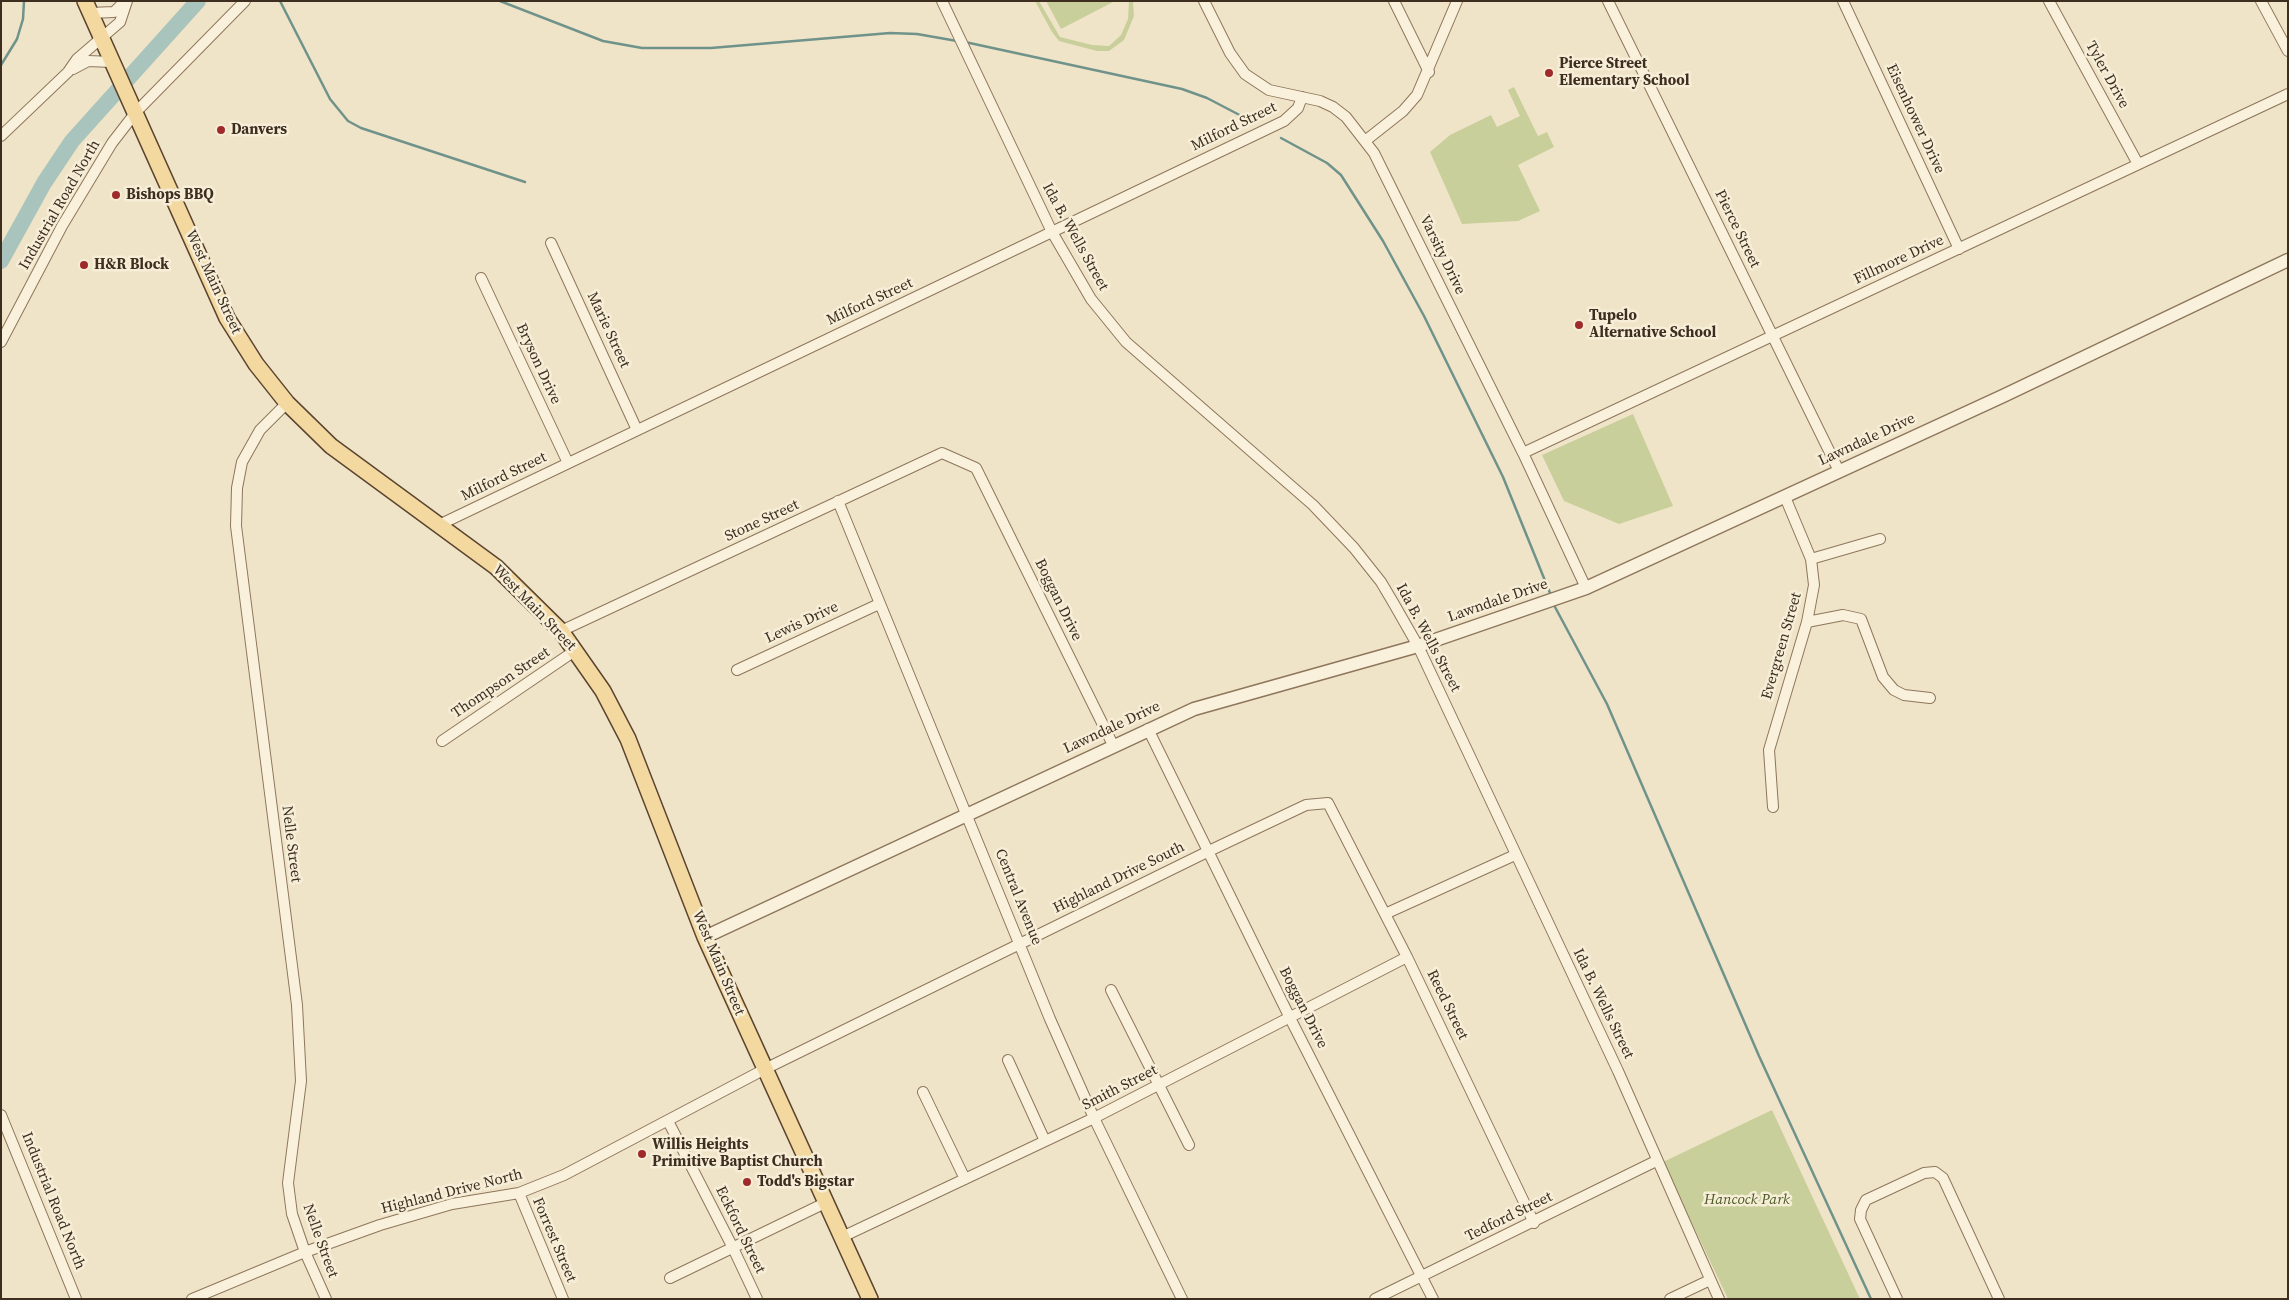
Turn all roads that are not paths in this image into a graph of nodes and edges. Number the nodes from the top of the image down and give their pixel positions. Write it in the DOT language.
graph roads {
  1 [pos="126,1"];
  2 [pos="245,1"];
  3 [pos="942,1"];
  4 [pos="1204,1"];
  5 [pos="1394,1"];
  6 [pos="1457,1"];
  7 [pos="1608,1"];
  8 [pos="1843,1"];
  9 [pos="2049,1"];
  10 [pos="2261,1"];
  11 [pos="88,7"];
  12 [pos="102,38"];
  13 [pos="2288,51"];
  14 [pos="115,68"];
  15 [pos="68,72"];
  16 [pos="1428,72"];
  17 [pos="2288,94"];
  18 [pos="1302,98"];
  19 [pos="136,112"];
  20 [pos="1,136"];
  21 [pos="1365,141"];
  22 [pos="2138,164"];
  23 [pos="1052,232"];
  24 [pos="551,243"];
  25 [pos="1959,248"];
  26 [pos="2288,260"];
  27 [pos="481,278"];
  28 [pos="1773,335"];
  29 [pos="1,342"];
  30 [pos="287,403"];
  31 [pos="637,430"];
  32 [pos="1523,453"];
  33 [pos="568,463"];
  34 [pos="976,468"];
  35 [pos="1839,471"];
  36 [pos="1785,497"];
  37 [pos="838,502"];
  38 [pos="441,524"];
  39 [pos="1880,539"];
  40 [pos="1811,559"];
  41 [pos="1586,588"];
  42 [pos="880,604"];
  43 [pos="1807,622"];
  44 [pos="561,631"];
  45 [pos="1418,646"];
  46 [pos="576,650"];
  47 [pos="737,670"];
  48 [pos="1930,698"];
  49 [pos="1148,729"];
  50 [pos="442,741"];
  51 [pos="1113,745"];
  52 [pos="1328,803"];
  53 [pos="1773,807"];
  54 [pos="968,814"];
  55 [pos="1209,851"];
  56 [pos="1515,855"];
  57 [pos="1385,914"];
  58 [pos="705,937"];
  59 [pos="1021,943"];
  60 [pos="1407,957"];
  61 [pos="1111,990"];
  62 [pos="1290,1018"];
  63 [pos="1008,1060"];
  64 [pos="765,1069"];
  65 [pos="1159,1084"];
  66 [pos="923,1092"];
  67 [pos="1,1115"];
  68 [pos="1094,1118"];
  69 [pos="668,1121"];
  70 [pos="1044,1141"];
  71 [pos="1189,1145"];
  72 [pos="1656,1161"];
  73 [pos="965,1179"];
  74 [pos="518,1193"];
  75 [pos="825,1203"];
  76 [pos="1534,1222"];
  77 [pos="842,1237"];
  78 [pos="733,1248"];
  79 [pos="305,1252"];
  80 [pos="1422,1276"];
  81 [pos="670,1278"];
  82 [pos="1710,1280"];
  83 [pos="76,1299"];
  84 [pos="192,1299"];
  85 [pos="326,1299"];
  86 [pos="563,1299"];
  87 [pos="757,1299"];
  88 [pos="870,1299"];
  89 [pos="1182,1299"];
  90 [pos="1375,1299"];
  91 [pos="1433,1299"];
  92 [pos="1670,1299"];
  93 [pos="1719,1299"];
  94 [pos="1898,1299"];
  95 [pos="1999,1299"];
  1 -- 11 [label="street"];
  1 -- 12 [label="street"];
  2 -- 19 [label="street, Industrial Road North"];
  3 -- 23 [label="street, Ida B. Wells Street"];
  4 -- 18 [label="street, Varsity Drive"];
  5 -- 16 [label="street"];
  6 -- 16 [label="street"];
  7 -- 28 [label="street, Pierce Street"];
  8 -- 25 [label="street, Eisenhower Drive"];
  9 -- 22 [label="street, Tyler Drive"];
  10 -- 13 [label="street"];
  11 -- 12 [label="main road, West Main Street"];
  12 -- 14 [label="main road, West Main Street"];
  12 -- 15 [label="street"];
  14 -- 15 [label="street"];
  14 -- 19 [label="main road, West Main Street"];
  15 -- 20 [label="street"];
  16 -- 21 [label="street"];
  17 -- 22 [label="street, Fillmore Drive"];
  18 -- 21 [label="street, Varsity Drive"];
  18 -- 23 [label="street, Milford Street"];
  19 -- 29 [label="street, Industrial Road North"];
  19 -- 30 [label="main road, West Main Street"];
  21 -- 32 [label="street, Varsity Drive"];
  22 -- 25 [label="street, Fillmore Drive"];
  23 -- 31 [label="street, Milford Street"];
  23 -- 45 [label="street, Ida B. Wells Street"];
  24 -- 31 [label="street, Marie Street"];
  25 -- 28 [label="street, Fillmore Drive"];
  26 -- 35 [label="street, Lawndale Drive"];
  27 -- 33 [label="street, Bryson Drive"];
  28 -- 32 [label="street, Fillmore Drive"];
  28 -- 35 [label="street, Pierce Street"];
  30 -- 38 [label="main road, West Main Street"];
  30 -- 79 [label="street, Nelle Street"];
  31 -- 33 [label="street, Milford Street"];
  32 -- 41 [label="street, Varsity Drive"];
  33 -- 38 [label="street, Milford Street"];
  34 -- 37 [label="street, Stone Street"];
  34 -- 51 [label="street, Boggan Drive"];
  35 -- 36 [label="street, Lawndale Drive"];
  36 -- 40 [label="street, Evergreen Street"];
  36 -- 41 [label="street, Lawndale Drive"];
  37 -- 42 [label="street, Central Avenue"];
  37 -- 44 [label="street, Stone Street"];
  38 -- 44 [label="main road, West Main Street"];
  39 -- 40 [label="street"];
  40 -- 43 [label="street, Evergreen Street"];
  41 -- 45 [label="street, Lawndale Drive"];
  42 -- 47 [label="street, Lewis Drive"];
  42 -- 54 [label="street, Central Avenue"];
  43 -- 48 [label="street"];
  43 -- 53 [label="street, Evergreen Street"];
  44 -- 46 [label="main road, West Main Street"];
  45 -- 49 [label="street, Lawndale Drive"];
  45 -- 56 [label="street, Ida B. Wells Street"];
  46 -- 50 [label="street, Thompson Street"];
  46 -- 58 [label="main road, West Main Street"];
  49 -- 51 [label="street, Lawndale Drive"];
  49 -- 55 [label="street, Boggan Drive"];
  51 -- 54 [label="street, Lawndale Drive"];
  52 -- 55 [label="street, Highland Drive South"];
  52 -- 57 [label="street, Reed Street"];
  54 -- 58 [label="street, Lawndale Drive"];
  54 -- 59 [label="street, Central Avenue"];
  55 -- 59 [label="street, Highland Drive South"];
  55 -- 62 [label="street, Boggan Drive"];
  56 -- 57 [label="street"];
  56 -- 72 [label="street, Ida B. Wells Street"];
  57 -- 60 [label="street, Reed Street"];
  58 -- 64 [label="main road, West Main Street"];
  59 -- 64 [label="street, Highland Drive South"];
  59 -- 68 [label="street, Central Avenue"];
  60 -- 62 [label="street, Smith Street"];
  60 -- 76 [label="street, Reed Street"];
  61 -- 65 [label="street"];
  62 -- 65 [label="street, Smith Street"];
  62 -- 80 [label="street, Boggan Drive"];
  63 -- 70 [label="street"];
  64 -- 69 [label="street, Highland Drive North"];
  64 -- 75 [label="main road, West Main Street"];
  65 -- 68 [label="street, Smith Street"];
  65 -- 71 [label="street"];
  66 -- 73 [label="street"];
  67 -- 83 [label="street, Industrial Road North"];
  68 -- 70 [label="street, Smith Street"];
  68 -- 89 [label="street, Central Avenue"];
  69 -- 74 [label="street, Highland Drive North"];
  69 -- 78 [label="street, Eckford Street"];
  70 -- 73 [label="street, Smith Street"];
  72 -- 76 [label="street, Tedford Street"];
  72 -- 82 [label="street, Ida B. Wells Street"];
  73 -- 77 [label="street, Smith Street"];
  74 -- 79 [label="street, Highland Drive North"];
  74 -- 86 [label="street, Forrest Street"];
  75 -- 77 [label="main road, West Main Street"];
  75 -- 78 [label="street"];
  76 -- 80 [label="street, Tedford Street"];
  77 -- 88 [label="main road, West Main Street"];
  78 -- 81 [label="street"];
  78 -- 87 [label="street, Eckford Street"];
  79 -- 84 [label="street, Highland Drive North"];
  79 -- 85 [label="street, Nelle Street"];
  80 -- 90 [label="street, Tedford Street"];
  80 -- 91 [label="street, Boggan Drive"];
  82 -- 92 [label="street"];
  82 -- 93 [label="street, Ida B. Wells Street"];
  94 -- 95 [label="street"];
}
